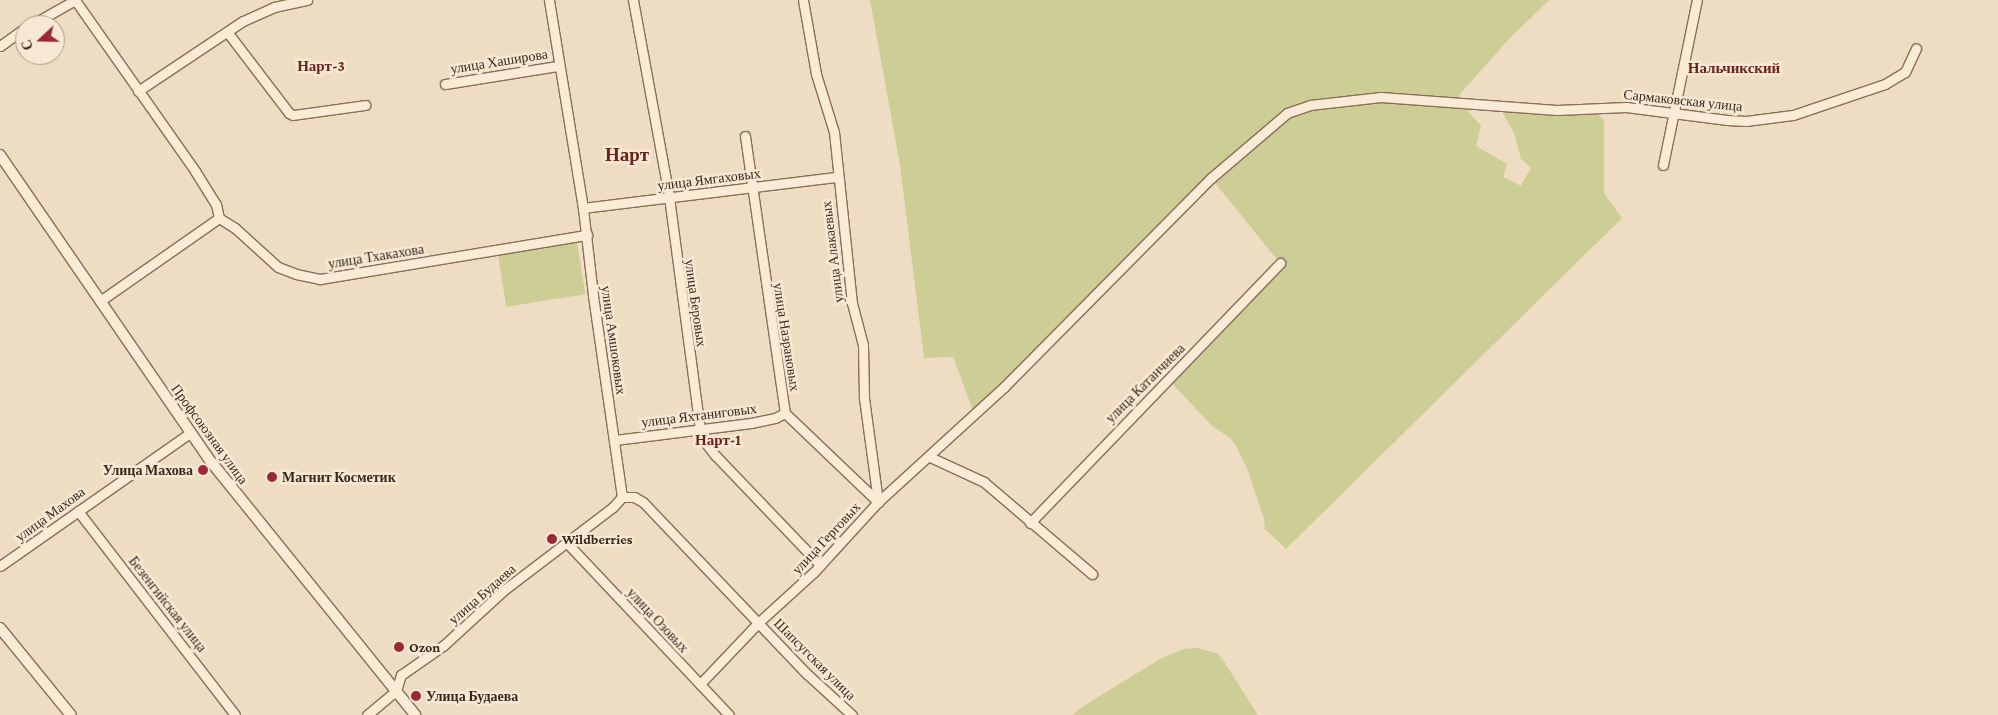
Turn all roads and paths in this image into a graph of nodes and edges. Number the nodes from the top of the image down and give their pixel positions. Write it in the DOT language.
graph roads {
  1 [pos="75,0"];
  2 [pos="307,0"];
  3 [pos="549,0"];
  4 [pos="633,0"];
  5 [pos="803,0"];
  6 [pos="1697,0"];
  7 [pos="49,15"];
  8 [pos="228,32"];
  9 [pos="15,35"];
  10 [pos="0,46"];
  11 [pos="1916,48"];
  12 [pos="558,66"];
  13 [pos="445,84"];
  14 [pos="138,91"];
  15 [pos="365,105"];
  16 [pos="1673,112"];
  17 [pos="745,136"];
  18 [pos="0,155"];
  19 [pos="1663,165"];
  20 [pos="837,177"];
  21 [pos="752,187"];
  22 [pos="669,197"];
  23 [pos="584,208"];
  24 [pos="219,218"];
  25 [pos="587,234"];
  26 [pos="1280,263"];
  27 [pos="100,302"];
  28 [pos="785,413"];
  29 [pos="974,413"];
  30 [pos="699,430"];
  31 [pos="190,433"];
  32 [pos="615,440"];
  33 [pos="930,457"];
  34 [pos="622,497"];
  35 [pos="878,502"];
  36 [pos="78,511"];
  37 [pos="1030,523"];
  38 [pos="567,543"];
  39 [pos="820,564"];
  40 [pos="0,566"];
  41 [pos="1092,574"];
  42 [pos="759,622"];
  43 [pos="0,628"];
  44 [pos="700,684"];
  45 [pos="396,691"];
  46 [pos="71,715"];
  47 [pos="235,715"];
  48 [pos="367,715"];
  49 [pos="415,715"];
  50 [pos="729,715"];
  51 [pos="852,715"];
  1 -- 7 [label="street"];
  1 -- 14 [label="street"];
  2 -- 8 [label="street"];
  3 -- 12 [label="street, улица Амшоковых"];
  4 -- 22 [label="street, улица Беровых"];
  5 -- 20 [label="street, улица Алакаевых"];
  6 -- 16 [label="street"];
  8 -- 14 [label="street"];
  8 -- 15 [label="street"];
  9 -- 10 [label="street"];
  11 -- 16 [label="street, Сармаковская улица"];
  12 -- 13 [label="street, улица Хаширова"];
  12 -- 23 [label="street, улица Амшоковых"];
  14 -- 24 [label="street"];
  16 -- 19 [label="street"];
  16 -- 29 [label="street, Сармаковская улица"];
  17 -- 21 [label="street, улица Назрановых"];
  18 -- 27 [label="street, Профсоюзная улица"];
  20 -- 21 [label="street, улица Ямгаховых"];
  20 -- 35 [label="street, улица Алакаевых"];
  21 -- 22 [label="street, улица Ямгаховых"];
  21 -- 28 [label="street, улица Назрановых"];
  22 -- 23 [label="street, улица Ямгаховых"];
  22 -- 30 [label="street, улица Беровых"];
  23 -- 25 [label="street, улица Амшоковых"];
  24 -- 25 [label="street, улица Тхакахова"];
  24 -- 27 [label="street"];
  25 -- 32 [label="street, улица Амшоковых"];
  26 -- 37 [label="street, улица Катанчиева"];
  27 -- 31 [label="street, Профсоюзная улица"];
  28 -- 30 [label="street, улица Яхтаниговых"];
  28 -- 35 [label="street, улица Назрановых"];
  29 -- 33 [label="street, улица Герговых"];
  30 -- 32 [label="street, улица Яхтаниговых"];
  30 -- 39 [label="street, улица Беровых"];
  31 -- 36 [label="street, улица Махова"];
  31 -- 45 [label="street, Профсоюзная улица"];
  32 -- 34 [label="street, улица Амшоковых"];
  33 -- 35 [label="street, улица Герговых"];
  33 -- 37 [label="street"];
  34 -- 38 [label="street, улица Будаева"];
  34 -- 42 [label="street"];
  35 -- 39 [label="street, улица Герговых"];
  36 -- 40 [label="street, улица Махова"];
  36 -- 47 [label="street, Безенгийская улица"];
  37 -- 41 [label="street"];
  38 -- 44 [label="street, улица Озовых"];
  38 -- 45 [label="street, улица Будаева"];
  39 -- 42 [label="street, улица Герговых"];
  42 -- 44 [label="street, улица Герговых"];
  42 -- 51 [label="street, Шапсугская улица"];
  43 -- 46 [label="street"];
  44 -- 50 [label="street, улица Озовых"];
  45 -- 48 [label="street, улица Будаева"];
  45 -- 49 [label="street, Профсоюзная улица"];
}
